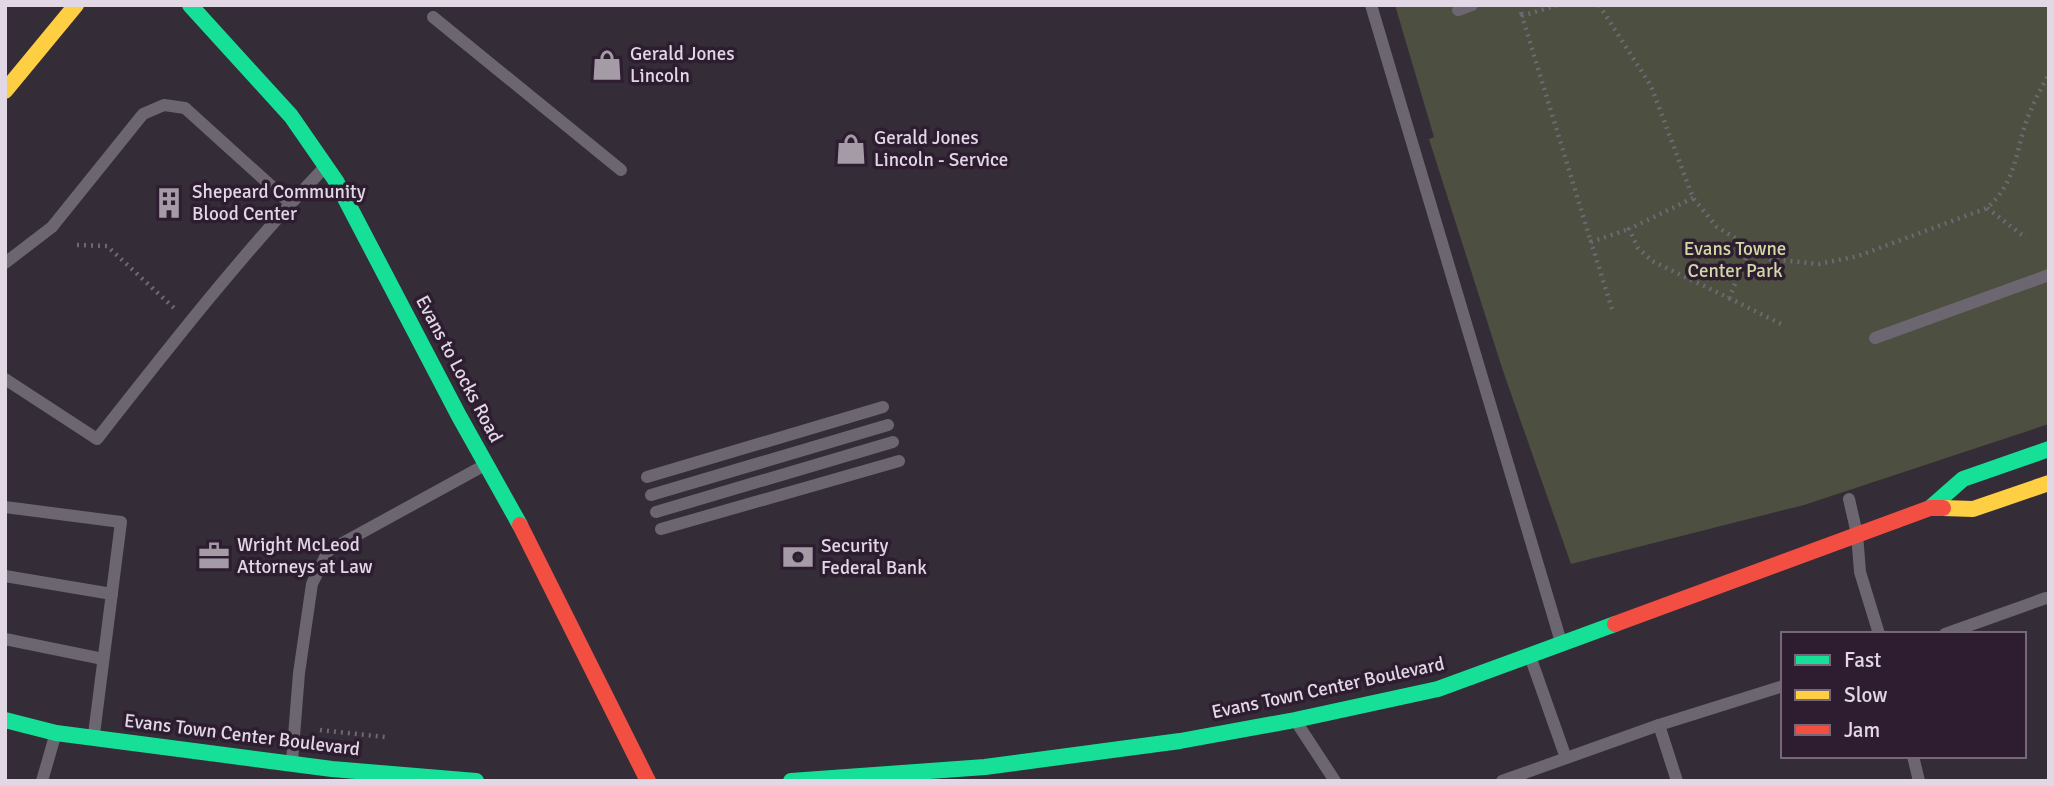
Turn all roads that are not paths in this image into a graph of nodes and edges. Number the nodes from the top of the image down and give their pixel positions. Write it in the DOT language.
graph roads {
  1 [pos="76,5"];
  2 [pos="190,5"];
  3 [pos="1371,5"];
  4 [pos="1472,5"];
  5 [pos="1458,10"];
  6 [pos="433,17"];
  7 [pos="5,91"];
  8 [pos="326,165"];
  9 [pos="621,170"];
  10 [pos="290,203"];
  11 [pos="5,263"];
  12 [pos="2049,275"];
  13 [pos="1875,338"];
  14 [pos="5,379"];
  15 [pos="883,407"];
  16 [pos="888,425"];
  17 [pos="893,442"];
  18 [pos="2049,449"];
  19 [pos="898,461"];
  20 [pos="486,464"];
  21 [pos="647,477"];
  22 [pos="2049,483"];
  23 [pos="651,495"];
  24 [pos="1849,499"];
  25 [pos="5,507"];
  26 [pos="1930,508"];
  27 [pos="656,512"];
  28 [pos="661,529"];
  29 [pos="1857,534"];
  30 [pos="5,576"];
  31 [pos="112,594"];
  32 [pos="2046,598"];
  33 [pos="1878,632"];
  34 [pos="1951,632"];
  35 [pos="5,639"];
  36 [pos="1561,644"];
  37 [pos="1530,656"];
  38 [pos="103,659"];
  39 [pos="1781,687"];
  40 [pos="5,720"];
  41 [pos="1295,720"];
  42 [pos="1659,725"];
  43 [pos="57,733"];
  44 [pos="93,737"];
  45 [pos="1566,758"];
  46 [pos="1913,758"];
  47 [pos="291,763"];
  48 [pos="331,775"];
  49 [pos="43,781"];
  50 [pos="476,781"];
  51 [pos="648,781"];
  52 [pos="791,781"];
  53 [pos="1335,781"];
  54 [pos="1503,781"];
  55 [pos="1677,781"];
  56 [pos="1919,781"];
  1 -- 7 [label="street"];
  2 -- 8 [label="street, Evans to Locks Road"];
  3 -- 36 [label="lane"];
  4 -- 5 [label="lane"];
  6 -- 9 [label="lane"];
  8 -- 10 [label="lane"];
  8 -- 20 [label="street, Evans to Locks Road"];
  10 -- 11 [label="lane"];
  10 -- 14 [label="lane"];
  12 -- 13 [label="lane"];
  15 -- 21 [label="lane"];
  16 -- 23 [label="lane"];
  17 -- 27 [label="lane"];
  18 -- 26 [label="street, Evans Town Center Boulevard"];
  19 -- 28 [label="lane"];
  20 -- 47 [label="lane"];
  20 -- 51 [label="street, Evans to Locks Road"];
  22 -- 26 [label="street, Evans Town Center Boulevard"];
  24 -- 29 [label="lane"];
  25 -- 31 [label="lane"];
  26 -- 29 [label="street, Evans Town Center Boulevard"];
  29 -- 33 [label="lane"];
  29 -- 36 [label="street, Evans Town Center Boulevard"];
  30 -- 31 [label="lane"];
  31 -- 38 [label="lane"];
  32 -- 34 [label="lane"];
  35 -- 38 [label="lane"];
  36 -- 37 [label="street, Evans Town Center Boulevard"];
  37 -- 41 [label="street, Evans Town Center Boulevard"];
  37 -- 45 [label="lane"];
  38 -- 44 [label="lane"];
  39 -- 42 [label="lane"];
  40 -- 43 [label="street, Evans Town Center Boulevard"];
  41 -- 52 [label="street, Evans Town Center Boulevard"];
  41 -- 53 [label="lane"];
  42 -- 45 [label="lane"];
  42 -- 55 [label="lane"];
  43 -- 44 [label="street, Evans Town Center Boulevard"];
  43 -- 49 [label="lane"];
  44 -- 47 [label="street, Evans Town Center Boulevard"];
  45 -- 54 [label="lane"];
  46 -- 56 [label="lane"];
  47 -- 48 [label="street, Evans Town Center Boulevard"];
  48 -- 50 [label="street, Evans Town Center Boulevard"];
}
